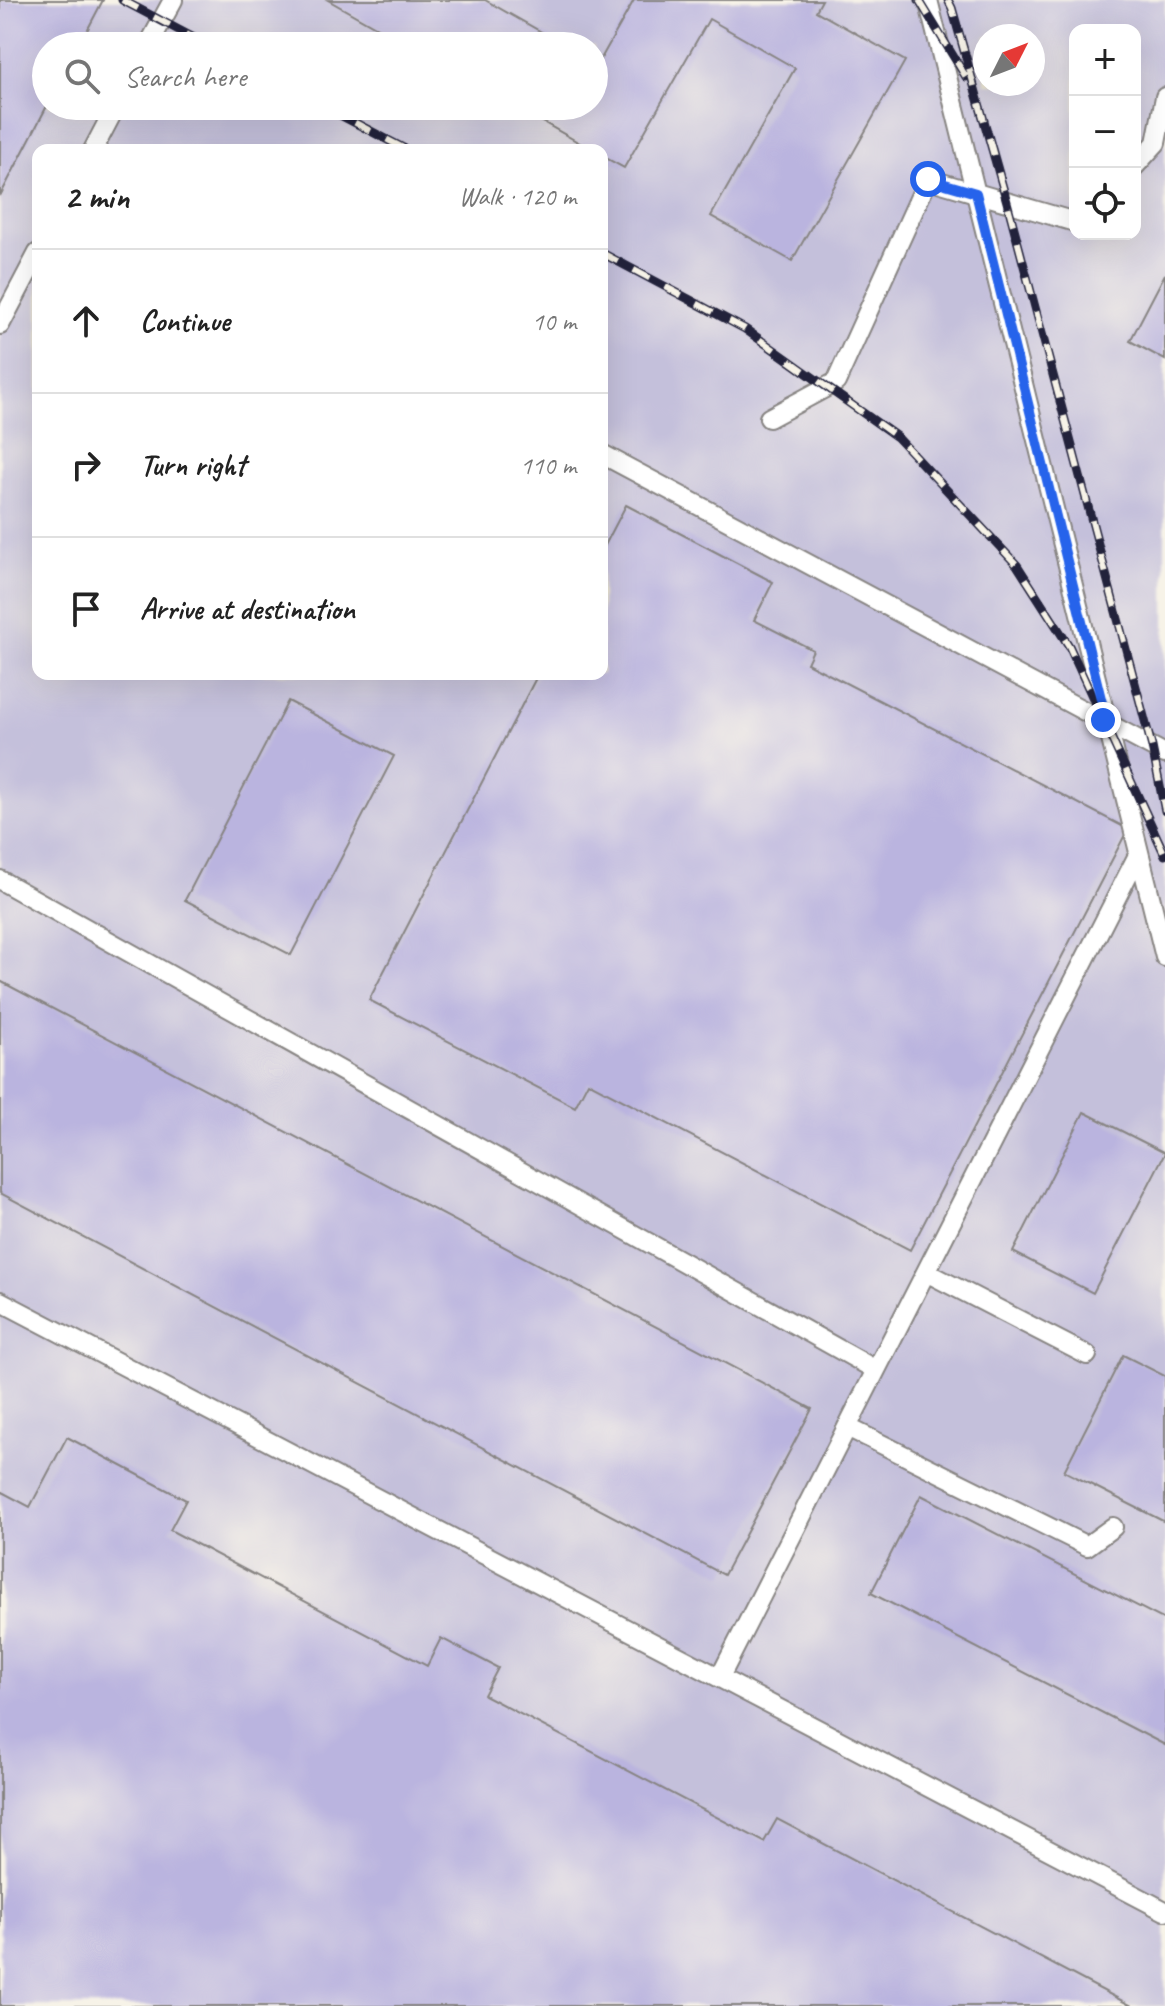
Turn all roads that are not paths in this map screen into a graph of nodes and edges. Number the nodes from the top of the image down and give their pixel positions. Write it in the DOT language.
graph roads {
  1 [pos="173,0"];
  2 [pos="928,0"];
  3 [pos="156,32"];
  4 [pos="1165,97"];
  5 [pos="109,120"];
  6 [pos="96,144"];
  7 [pos="1141,159"];
  8 [pos="976,193"];
  9 [pos="1069,220"];
  10 [pos="32,264"];
  11 [pos="0,325"];
  12 [pos="769,418"];
  13 [pos="608,457"];
  14 [pos="1107,723"];
  15 [pos="1165,754"];
  16 [pos="1139,853"];
  17 [pos="0,880"];
  18 [pos="1165,957"];
  19 [pos="926,1272"];
  20 [pos="0,1301"];
  21 [pos="1087,1355"];
  22 [pos="876,1370"];
  23 [pos="847,1427"];
  24 [pos="1113,1527"];
  25 [pos="720,1677"];
  26 [pos="1165,1911"];
  1 -- 3 [label="lane"];
  2 -- 8 [label="lane"];
  4 -- 7 [label="lane"];
  5 -- 6 [label="lane"];
  8 -- 9 [label="lane"];
  8 -- 12 [label="lane"];
  8 -- 14 [label="lane"];
  10 -- 11 [label="lane"];
  13 -- 14 [label="lane"];
  14 -- 15 [label="lane"];
  14 -- 16 [label="lane"];
  16 -- 18 [label="lane"];
  16 -- 19 [label="lane"];
  17 -- 22 [label="lane"];
  19 -- 21 [label="lane"];
  19 -- 22 [label="lane"];
  20 -- 25 [label="lane"];
  22 -- 23 [label="lane"];
  23 -- 24 [label="lane"];
  23 -- 25 [label="lane"];
  25 -- 26 [label="lane"];
}
